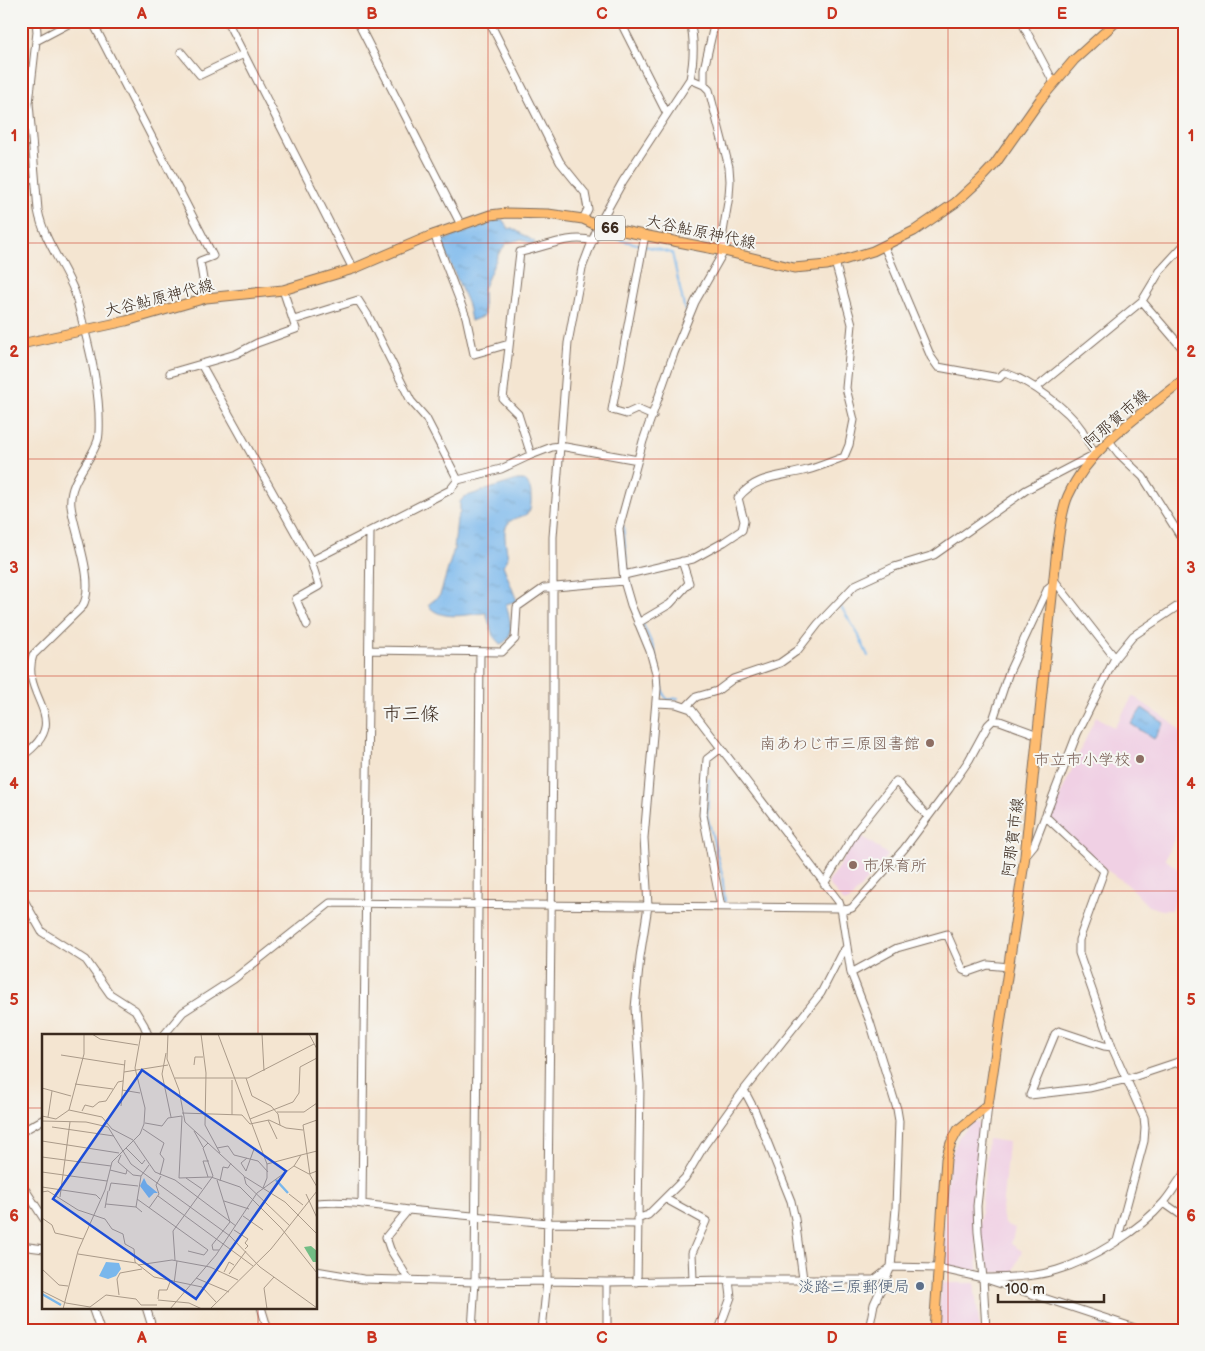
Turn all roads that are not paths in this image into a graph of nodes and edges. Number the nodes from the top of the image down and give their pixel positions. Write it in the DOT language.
graph roads {
  1 [pos="36,21"];
  2 [pos="74,21"];
  3 [pos="92,21"];
  4 [pos="227,21"];
  5 [pos="357,21"];
  6 [pos="489,21"];
  7 [pos="620,21"];
  8 [pos="690,21"];
  9 [pos="715,21"];
  10 [pos="1021,21"];
  11 [pos="1117,21"];
  12 [pos="36,40"];
  13 [pos="182,52"];
  14 [pos="244,54"];
  15 [pos="690,79"];
  16 [pos="1054,83"];
  17 [pos="704,84"];
  18 [pos="667,114"];
  19 [pos="583,219"];
  20 [pos="461,225"];
  21 [pos="598,226"];
  22 [pos="434,234"];
  23 [pos="645,235"];
  24 [pos="592,241"];
  25 [pos="1184,245"];
  26 [pos="884,246"];
  27 [pos="724,251"];
  28 [pos="835,262"];
  29 [pos="353,269"];
  30 [pos="283,290"];
  31 [pos="206,298"];
  32 [pos="1142,302"];
  33 [pos="294,320"];
  34 [pos="84,330"];
  35 [pos="21,344"];
  36 [pos="509,344"];
  37 [pos="1184,350"];
  38 [pos="201,364"];
  39 [pos="170,373"];
  40 [pos="1184,380"];
  41 [pos="1036,388"];
  42 [pos="653,416"];
  43 [pos="1109,441"];
  44 [pos="560,446"];
  45 [pos="1095,454"];
  46 [pos="531,455"];
  47 [pos="638,460"];
  48 [pos="458,480"];
  49 [pos="370,531"];
  50 [pos="1184,542"];
  51 [pos="311,561"];
  52 [pos="682,561"];
  53 [pos="624,578"];
  54 [pos="1054,582"];
  55 [pos="553,586"];
  56 [pos="1184,602"];
  57 [pos="638,623"];
  58 [pos="307,625"];
  59 [pos="369,650"];
  60 [pos="480,652"];
  61 [pos="1115,658"];
  62 [pos="657,703"];
  63 [pos="687,706"];
  64 [pos="993,720"];
  65 [pos="1038,735"];
  66 [pos="720,749"];
  67 [pos="21,757"];
  68 [pos="1045,816"];
  69 [pos="928,817"];
  70 [pos="1025,856"];
  71 [pos="824,884"];
  72 [pos="21,895"];
  73 [pos="366,904"];
  74 [pos="479,904"];
  75 [pos="551,905"];
  76 [pos="648,906"];
  77 [pos="721,907"];
  78 [pos="841,908"];
  79 [pos="847,947"];
  80 [pos="1009,967"];
  81 [pos="851,974"];
  82 [pos="148,1034"];
  83 [pos="165,1034"];
  84 [pos="1112,1047"];
  85 [pos="1184,1060"];
  86 [pos="1127,1079"];
  87 [pos="744,1090"];
  88 [pos="988,1105"];
  89 [pos="42,1120"];
  90 [pos="21,1132"];
  91 [pos="1184,1174"];
  92 [pos="21,1183"];
  93 [pos="666,1199"];
  94 [pos="1164,1202"];
  95 [pos="318,1203"];
  96 [pos="362,1204"];
  97 [pos="408,1210"];
  98 [pos="42,1216"];
  99 [pos="475,1216"];
  100 [pos="1184,1217"];
  101 [pos="548,1222"];
  102 [pos="637,1222"];
  103 [pos="1117,1241"];
  104 [pos="21,1246"];
  105 [pos="42,1249"];
  106 [pos="891,1267"];
  107 [pos="938,1268"];
  108 [pos="318,1272"];
  109 [pos="983,1278"];
  110 [pos="802,1279"];
  111 [pos="409,1280"];
  112 [pos="693,1280"];
  113 [pos="729,1280"];
  114 [pos="547,1281"];
  115 [pos="475,1282"];
  116 [pos="606,1282"];
  117 [pos="637,1282"];
  118 [pos="92,1308"];
  119 [pos="146,1308"];
  120 [pos="261,1308"];
  121 [pos="100,1330"];
  122 [pos="153,1330"];
  123 [pos="268,1330"];
  124 [pos="472,1330"];
  125 [pos="542,1330"];
  126 [pos="606,1330"];
  127 [pos="719,1330"];
  128 [pos="869,1330"];
  129 [pos="934,1330"];
  130 [pos="986,1330"];
  131 [pos="1141,1330"];
  1 -- 12 [label="street"];
  2 -- 12 [label="street"];
  3 -- 31 [label="street"];
  4 -- 14 [label="street"];
  5 -- 20 [label="street"];
  6 -- 19 [label="street"];
  7 -- 18 [label="street"];
  8 -- 15 [label="street"];
  9 -- 17 [label="street"];
  10 -- 16 [label="street"];
  11 -- 16 [label="main road, 大谷鮎原神代線 / 66"];
  12 -- 34 [label="street"];
  13 -- 14 [label="street"];
  14 -- 29 [label="street"];
  15 -- 17 [label="street"];
  15 -- 18 [label="street"];
  16 -- 26 [label="main road, 大谷鮎原神代線 / 66"];
  17 -- 27 [label="street"];
  18 -- 21 [label="street"];
  19 -- 20 [label="main road, 大谷鮎原神代線 / 66"];
  19 -- 21 [label="main road, 大谷鮎原神代線 / 66"];
  20 -- 22 [label="main road, 大谷鮎原神代線 / 66"];
  21 -- 23 [label="main road, 大谷鮎原神代線 / 66"];
  21 -- 24 [label="street"];
  22 -- 29 [label="main road, 大谷鮎原神代線 / 66"];
  22 -- 36 [label="street"];
  23 -- 27 [label="main road, 大谷鮎原神代線 / 66"];
  23 -- 42 [label="street"];
  24 -- 36 [label="street"];
  24 -- 44 [label="street"];
  25 -- 32 [label="street"];
  26 -- 28 [label="main road, 大谷鮎原神代線 / 66"];
  26 -- 41 [label="street"];
  27 -- 28 [label="main road, 大谷鮎原神代線 / 66"];
  27 -- 42 [label="street"];
  28 -- 52 [label="street"];
  29 -- 30 [label="main road, 大谷鮎原神代線 / 66"];
  30 -- 31 [label="main road, 大谷鮎原神代線 / 66"];
  30 -- 33 [label="street"];
  31 -- 34 [label="main road, 大谷鮎原神代線 / 66"];
  32 -- 37 [label="street"];
  32 -- 41 [label="street"];
  33 -- 38 [label="street"];
  33 -- 48 [label="street"];
  34 -- 35 [label="main road, 大谷鮎原神代線 / 66"];
  34 -- 67 [label="street"];
  36 -- 46 [label="street"];
  38 -- 39 [label="street"];
  38 -- 51 [label="street"];
  40 -- 43 [label="main road, 阿那賀市線"];
  41 -- 45 [label="street"];
  42 -- 47 [label="street"];
  43 -- 45 [label="main road, 阿那賀市線"];
  43 -- 50 [label="street"];
  44 -- 46 [label="street"];
  44 -- 47 [label="street"];
  44 -- 55 [label="street"];
  45 -- 54 [label="main road, 阿那賀市線"];
  45 -- 63 [label="street"];
  46 -- 48 [label="street"];
  47 -- 53 [label="street"];
  48 -- 49 [label="street"];
  49 -- 51 [label="street"];
  49 -- 59 [label="street"];
  51 -- 58 [label="street"];
  52 -- 53 [label="street"];
  52 -- 57 [label="street"];
  53 -- 55 [label="street"];
  53 -- 57 [label="street"];
  54 -- 61 [label="street"];
  54 -- 64 [label="street"];
  54 -- 65 [label="main road, 阿那賀市線"];
  55 -- 60 [label="street"];
  55 -- 75 [label="street"];
  56 -- 61 [label="street"];
  57 -- 62 [label="street"];
  59 -- 60 [label="street"];
  59 -- 73 [label="street"];
  60 -- 74 [label="street"];
  61 -- 68 [label="street"];
  62 -- 63 [label="street"];
  62 -- 76 [label="street"];
  63 -- 66 [label="street"];
  64 -- 65 [label="street"];
  64 -- 69 [label="street"];
  65 -- 70 [label="main road, 阿那賀市線"];
  66 -- 71 [label="street"];
  66 -- 77 [label="street"];
  68 -- 70 [label="street"];
  68 -- 84 [label="street"];
  69 -- 71 [label="street"];
  69 -- 78 [label="street"];
  70 -- 80 [label="main road, 阿那賀市線"];
  71 -- 78 [label="street"];
  72 -- 82 [label="street"];
  73 -- 74 [label="street"];
  73 -- 83 [label="street"];
  73 -- 96 [label="street"];
  74 -- 75 [label="street"];
  74 -- 99 [label="street"];
  75 -- 76 [label="street"];
  75 -- 101 [label="street"];
  76 -- 77 [label="street"];
  76 -- 102 [label="street"];
  77 -- 78 [label="street"];
  78 -- 79 [label="street"];
  79 -- 81 [label="street"];
  79 -- 87 [label="street"];
  80 -- 81 [label="street"];
  80 -- 88 [label="main road, 阿那賀市線"];
  81 -- 106 [label="street"];
  84 -- 86 [label="street"];
  84 -- 86 [label="street"];
  85 -- 86 [label="street"];
  86 -- 103 [label="street"];
  87 -- 93 [label="street"];
  87 -- 110 [label="street"];
  88 -- 107 [label="main road"];
  88 -- 109 [label="street"];
  89 -- 90 [label="street"];
  91 -- 94 [label="street"];
  92 -- 98 [label="street"];
  93 -- 102 [label="street"];
  93 -- 112 [label="street"];
  94 -- 100 [label="street"];
  94 -- 103 [label="street"];
  95 -- 96 [label="street"];
  96 -- 97 [label="street"];
  97 -- 99 [label="street"];
  97 -- 111 [label="street"];
  99 -- 101 [label="street"];
  99 -- 115 [label="street"];
  101 -- 102 [label="street"];
  101 -- 114 [label="street"];
  102 -- 117 [label="street"];
  103 -- 109 [label="street"];
  104 -- 105 [label="street"];
  106 -- 107 [label="street"];
  106 -- 110 [label="street"];
  106 -- 128 [label="street"];
  107 -- 109 [label="street"];
  107 -- 129 [label="main road"];
  108 -- 111 [label="street"];
  109 -- 130 [label="street"];
  109 -- 131 [label="street"];
  110 -- 113 [label="street"];
  111 -- 115 [label="street"];
  112 -- 113 [label="street"];
  112 -- 117 [label="street"];
  113 -- 127 [label="street"];
  114 -- 115 [label="street"];
  114 -- 116 [label="street"];
  114 -- 125 [label="street"];
  115 -- 124 [label="street"];
  116 -- 117 [label="street"];
  116 -- 126 [label="street"];
  118 -- 121 [label="street"];
  119 -- 122 [label="street"];
  120 -- 123 [label="street"];
}
